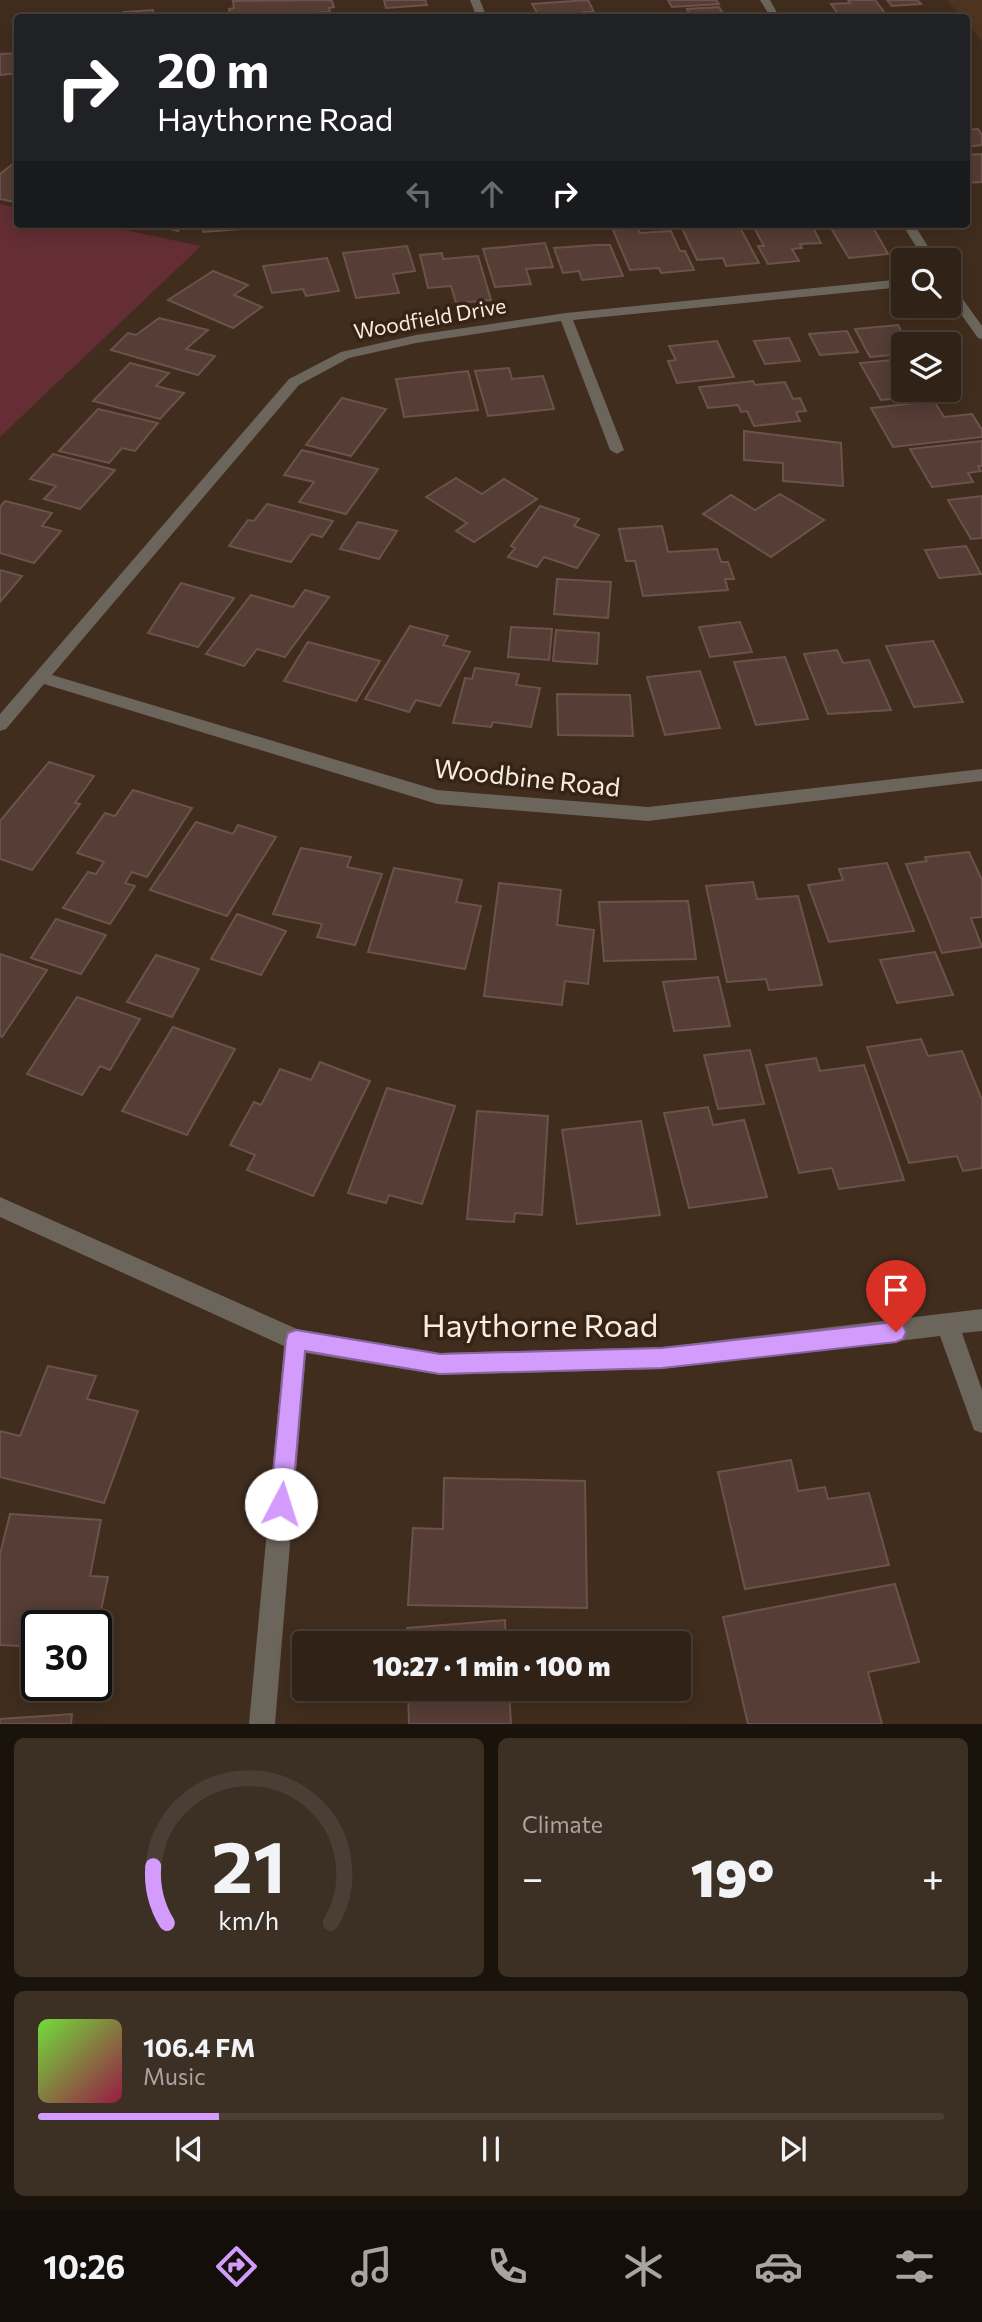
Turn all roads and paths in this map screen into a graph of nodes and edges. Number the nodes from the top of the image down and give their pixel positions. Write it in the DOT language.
graph roads {
  1 [pos="910,228"];
  2 [pos="923,248"];
  3 [pos="891,284"];
  4 [pos="961,305"];
  5 [pos="566,317"];
  6 [pos="982,335"];
  7 [pos="617,450"];
  8 [pos="40,677"];
  9 [pos="0,725"];
  10 [pos="982,775"];
  11 [pos="0,1208"];
  12 [pos="982,1320"];
  13 [pos="948,1326"];
  14 [pos="296,1340"];
  15 [pos="982,1422"];
  16 [pos="262,1724"];
  1 -- 2 [label="street"];
  3 -- 5 [label="street, Woodfield Drive"];
  4 -- 6 [label="street"];
  5 -- 7 [label="street"];
  5 -- 8 [label="street, Woodfield Drive"];
  8 -- 9 [label="street, Woodfield Drive"];
  8 -- 10 [label="street, Woodbine Road"];
  11 -- 14 [label="street, Haythorne Road"];
  12 -- 13 [label="street, Haythorne Road"];
  13 -- 14 [label="street, Haythorne Road"];
  13 -- 15 [label="street"];
  14 -- 16 [label="street"];
}
